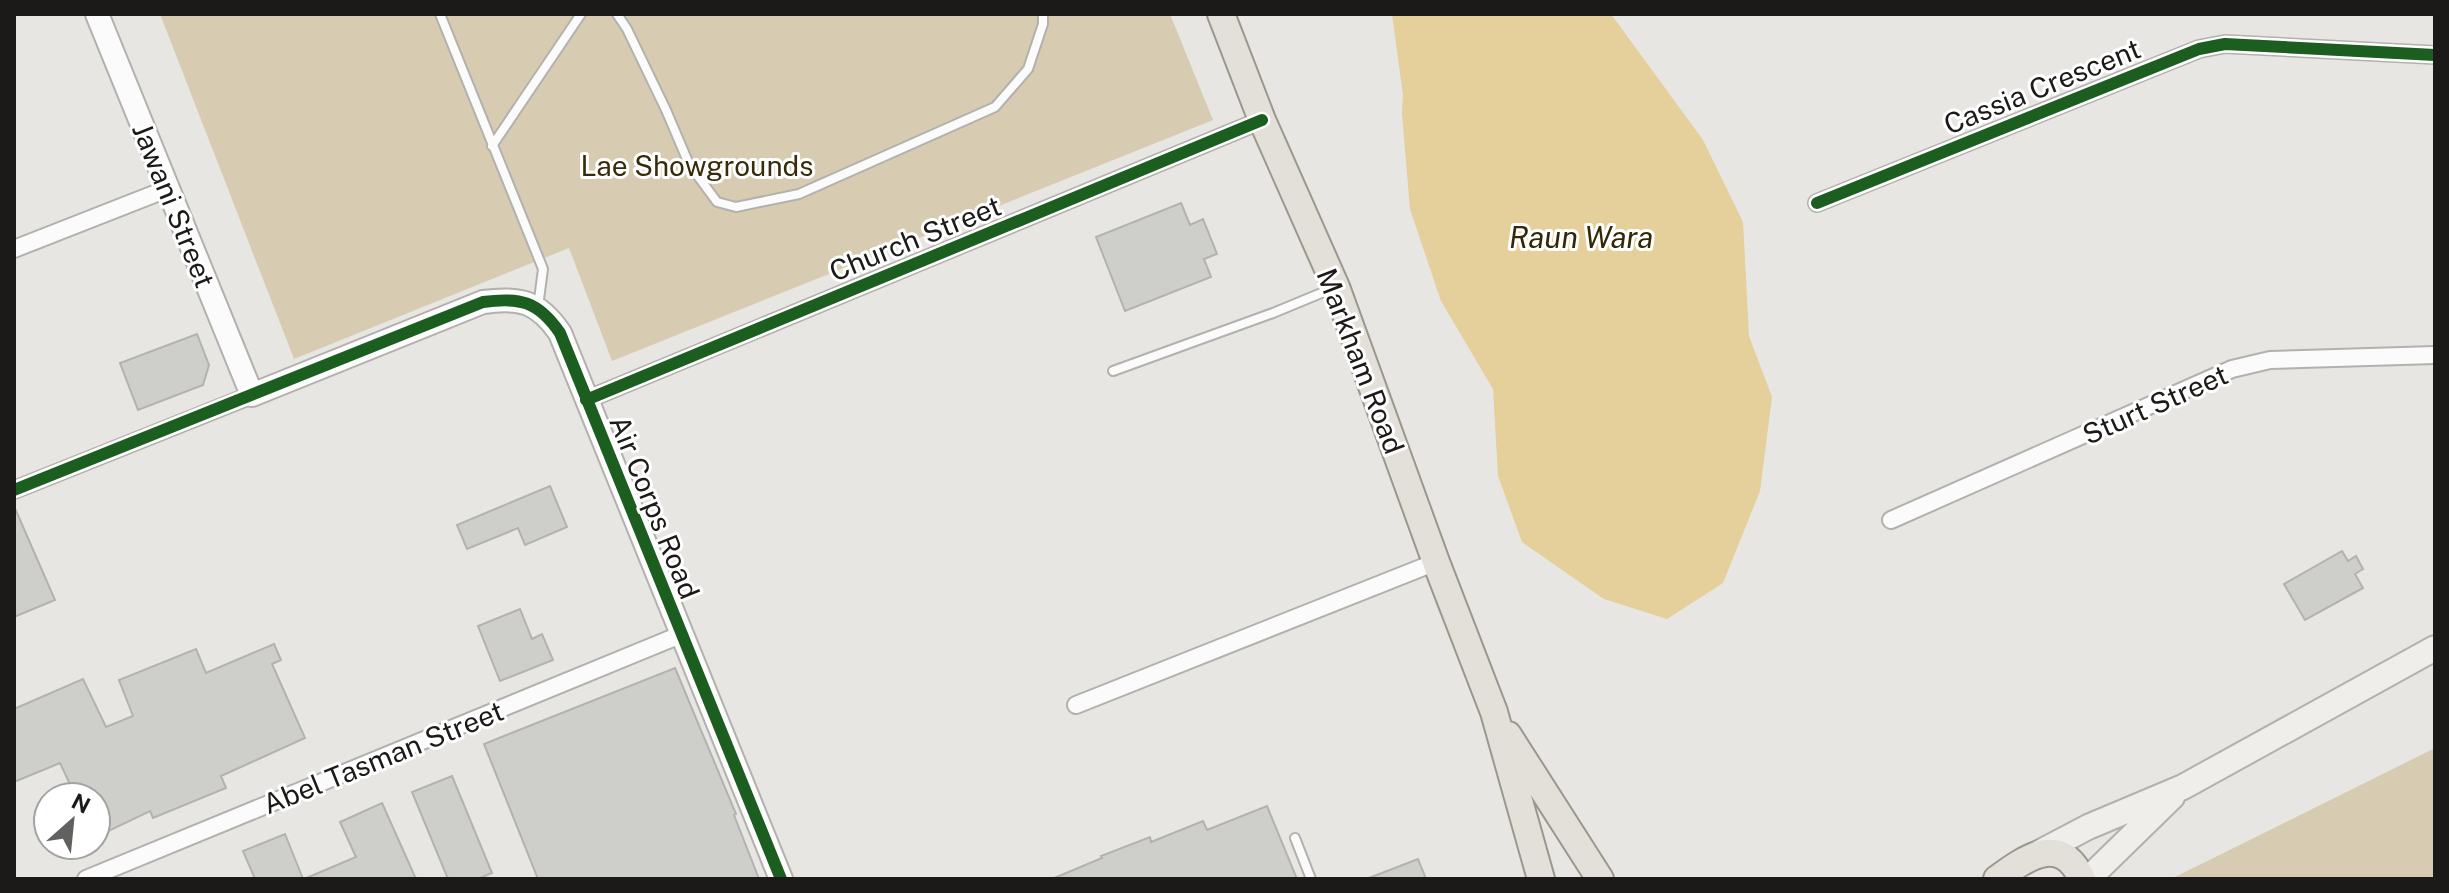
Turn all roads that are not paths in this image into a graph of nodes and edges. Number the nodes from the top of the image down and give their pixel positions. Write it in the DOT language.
graph roads {
  1 [pos="97,14"];
  2 [pos="440,14"];
  3 [pos="581,14"];
  4 [pos="617,14"];
  5 [pos="1043,14"];
  6 [pos="1221,14"];
  7 [pos="2435,55"];
  8 [pos="1262,120"];
  9 [pos="492,146"];
  10 [pos="167,189"];
  11 [pos="1817,203"];
  12 [pos="14,249"];
  13 [pos="1336,287"];
  14 [pos="538,308"];
  15 [pos="2435,355"];
  16 [pos="1113,371"];
  17 [pos="252,395"];
  18 [pos="586,400"];
  19 [pos="14,490"];
  20 [pos="1891,520"];
  21 [pos="1436,562"];
  22 [pos="680,635"];
  23 [pos="2435,648"];
  24 [pos="1076,705"];
  25 [pos="1494,712"];
  26 [pos="2183,787"];
  27 [pos="1295,838"];
  28 [pos="2025,865"];
  29 [pos="86,879"];
  30 [pos="781,879"];
  31 [pos="1311,879"];
  32 [pos="1541,879"];
  33 [pos="1600,879"];
  34 [pos="1997,879"];
  35 [pos="2085,879"];
  1 -- 10 [label="street, Jawani Street"];
  2 -- 9 [label="lane"];
  3 -- 9 [label="lane"];
  4 -- 5 [label="lane"];
  6 -- 8 [label="main road, Markham Road"];
  7 -- 11 [label="street, Cassia Crescent"];
  8 -- 13 [label="main road, Markham Road"];
  8 -- 18 [label="street, Church Street"];
  9 -- 14 [label="lane"];
  10 -- 12 [label="street"];
  10 -- 17 [label="street, Jawani Street"];
  13 -- 16 [label="lane"];
  13 -- 21 [label="main road, Markham Road"];
  14 -- 17 [label="street"];
  14 -- 18 [label="street, Air Corps Road"];
  15 -- 20 [label="street, Sturt Street"];
  17 -- 19 [label="street"];
  18 -- 22 [label="street, Air Corps Road"];
  21 -- 24 [label="street"];
  21 -- 25 [label="main road, Markham Road"];
  22 -- 29 [label="street, Abel Tasman Street"];
  22 -- 30 [label="street, Air Corps Road"];
  23 -- 26 [label="main road"];
  25 -- 32 [label="main road, Markham Road"];
  25 -- 33 [label="main road, Markham Road"];
  26 -- 28 [label="main road"];
  26 -- 35 [label="main road"];
  27 -- 31 [label="lane"];
  28 -- 34 [label="main road"];
  28 -- 35 [label="main road"];
}
